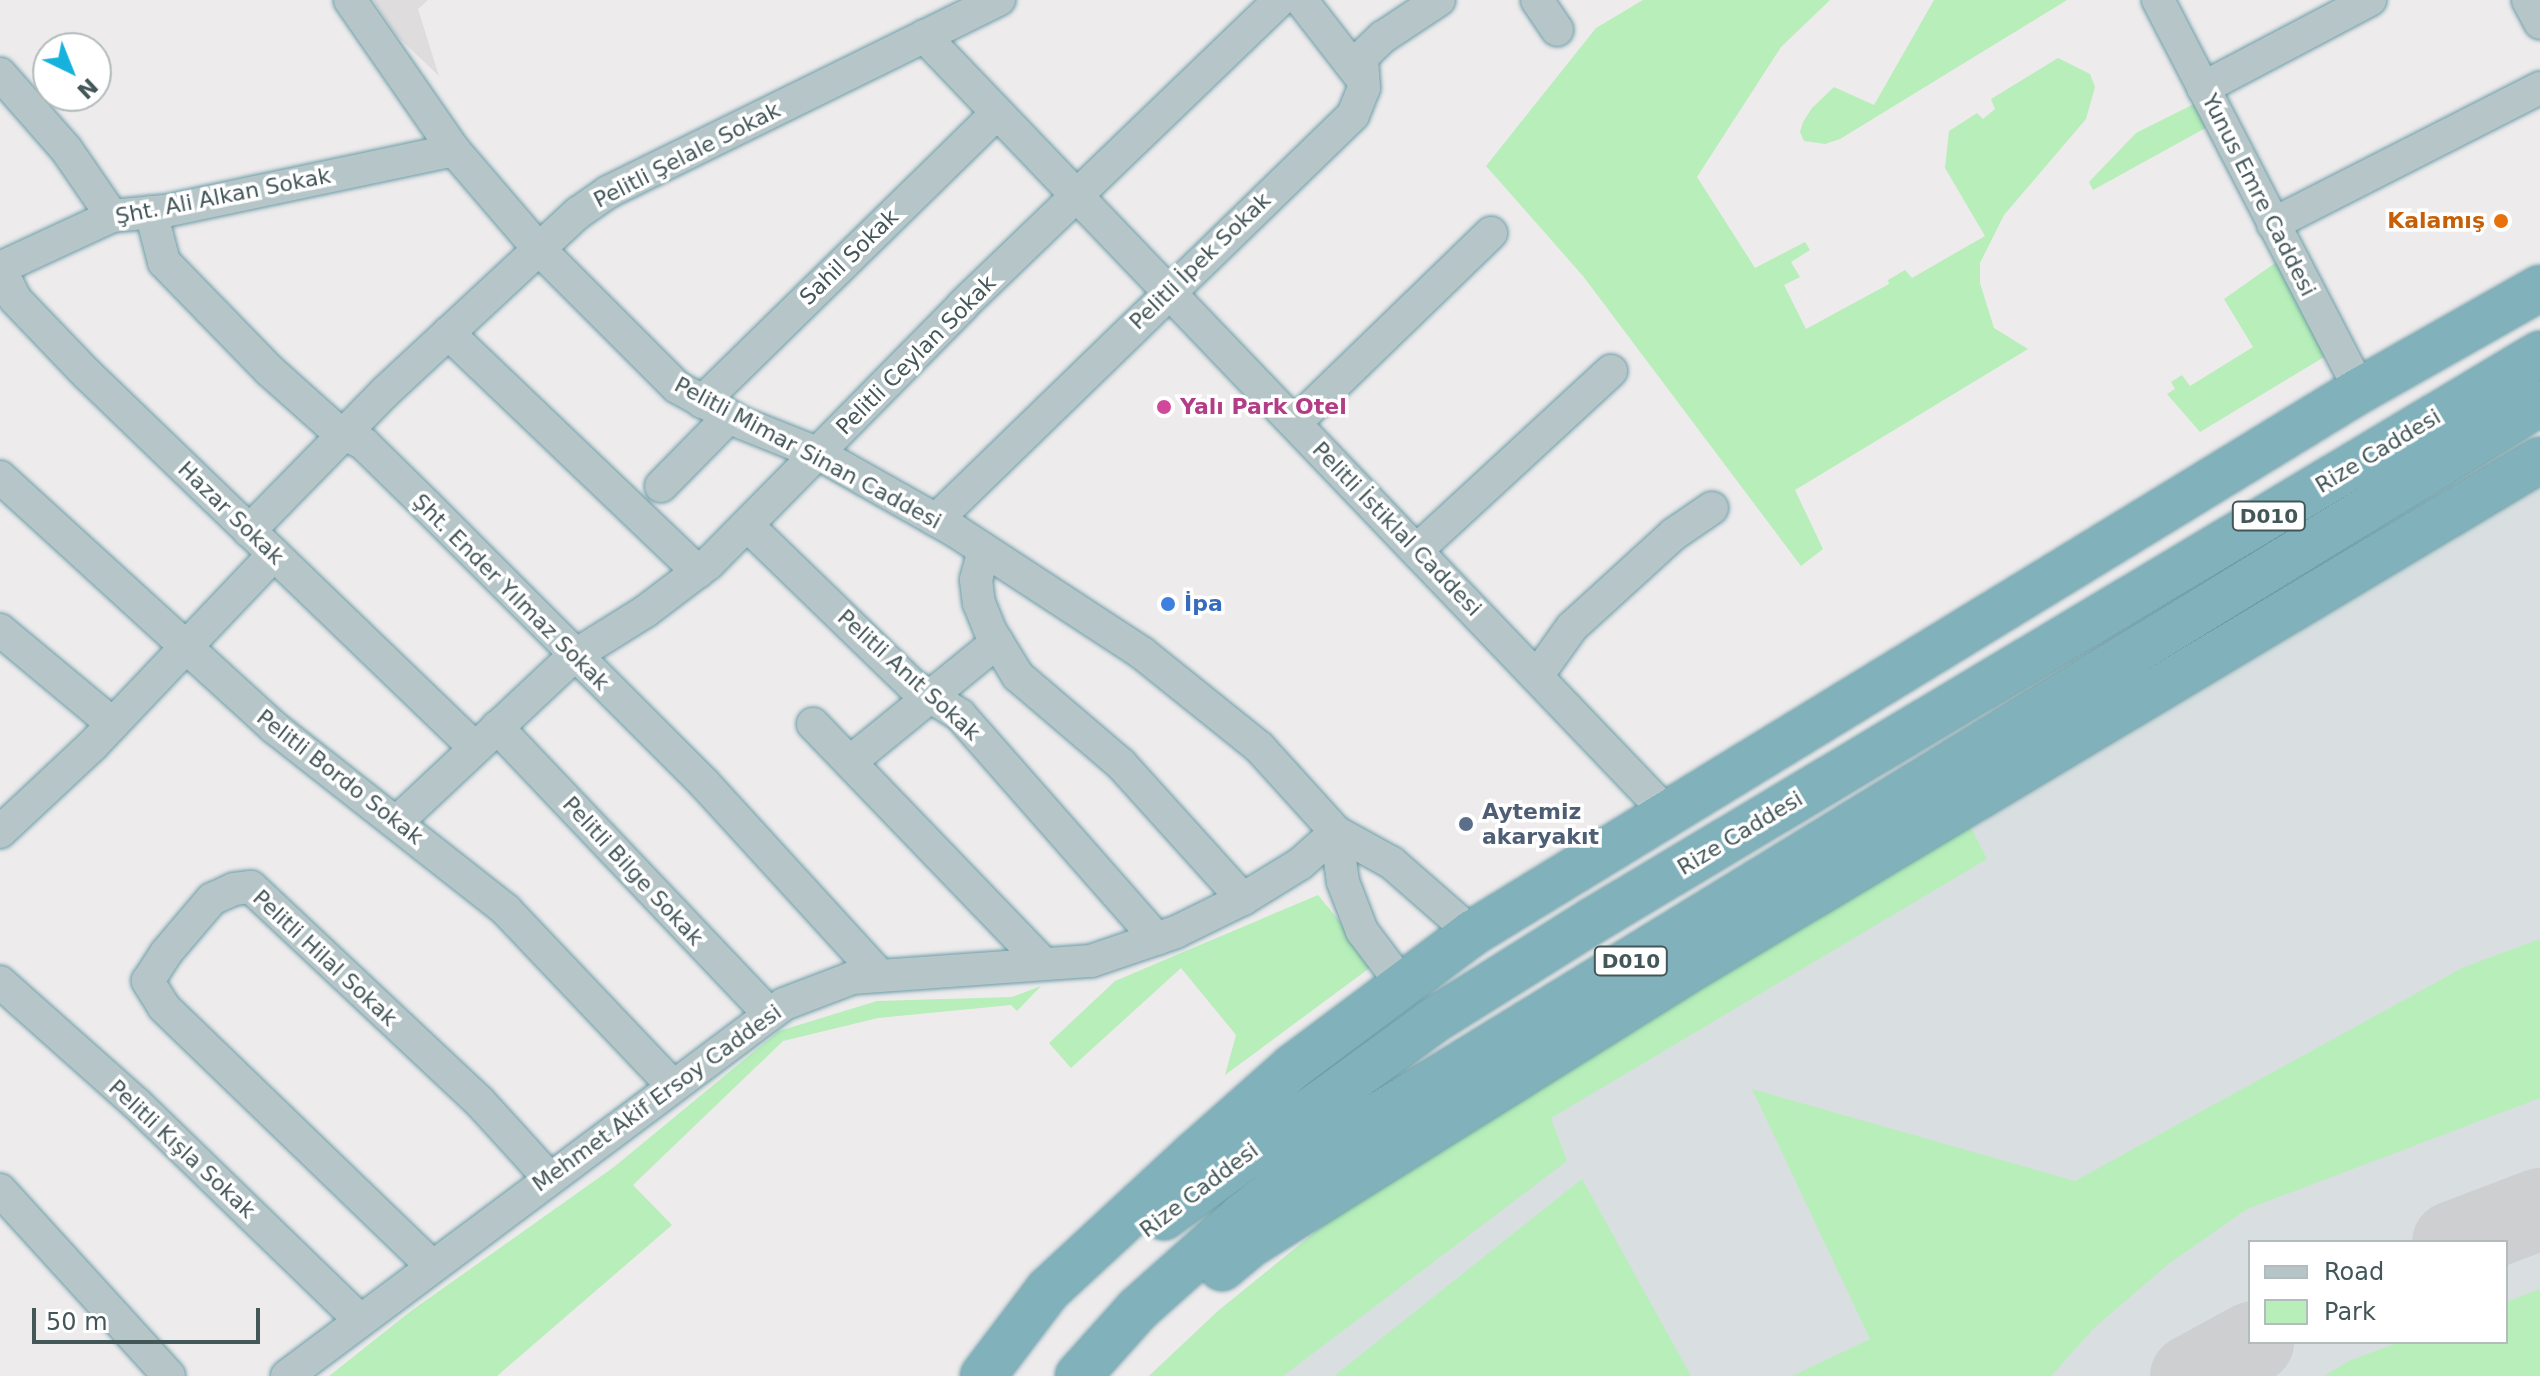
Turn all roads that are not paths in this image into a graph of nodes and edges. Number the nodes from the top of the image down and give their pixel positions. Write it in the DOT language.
graph roads {
  1 [pos="350,0"];
  2 [pos="999,0"];
  3 [pos="1280,0"];
  4 [pos="1301,0"];
  5 [pos="1439,0"];
  6 [pos="1537,0"];
  7 [pos="2158,0"];
  8 [pos="2370,0"];
  9 [pos="2528,0"];
  10 [pos="2540,23"];
  11 [pos="1557,30"];
  12 [pos="924,36"];
  13 [pos="0,74"];
  14 [pos="1363,80"];
  15 [pos="2203,88"];
  16 [pos="2540,88"];
  17 [pos="997,113"];
  18 [pos="454,150"];
  19 [pos="1076,195"];
  20 [pos="151,212"];
  21 [pos="112,216"];
  22 [pos="2273,224"];
  23 [pos="1491,233"];
  24 [pos="537,247"];
  25 [pos="0,268"];
  26 [pos="2540,288"];
  27 [pos="1169,291"];
  28 [pos="0,305"];
  29 [pos="448,333"];
  30 [pos="2540,354"];
  31 [pos="1611,371"];
  32 [pos="2360,390"];
  33 [pos="702,402"];
  34 [pos="2540,403"];
  35 [pos="730,416"];
  36 [pos="1295,423"];
  37 [pos="345,434"];
  38 [pos="819,454"];
  39 [pos="2540,460"];
  40 [pos="0,477"];
  41 [pos="661,486"];
  42 [pos="1712,508"];
  43 [pos="936,520"];
  44 [pos="748,526"];
  45 [pos="249,531"];
  46 [pos="984,550"];
  47 [pos="1417,550"];
  48 [pos="274,554"];
  49 [pos="698,572"];
  50 [pos="0,630"];
  51 [pos="997,642"];
  52 [pos="184,645"];
  53 [pos="574,656"];
  54 [pos="1537,676"];
  55 [pos="932,696"];
  56 [pos="113,724"];
  57 [pos="813,724"];
  58 [pos="486,738"];
  59 [pos="850,762"];
  60 [pos="1669,815"];
  61 [pos="397,822"];
  62 [pos="0,832"];
  63 [pos="1336,832"];
  64 [pos="1243,899"];
  65 [pos="1472,933"];
  66 [pos="1157,939"];
  67 [pos="1043,963"];
  68 [pos="880,976"];
  69 [pos="0,982"];
  70 [pos="1401,983"];
  71 [pos="769,1014"];
  72 [pos="672,1085"];
  73 [pos="549,1178"];
  74 [pos="0,1190"];
  75 [pos="432,1266"];
  76 [pos="360,1320"];
  77 [pos="169,1376"];
  78 [pos="287,1376"];
  79 [pos="984,1376"];
  80 [pos="1078,1376"];
  81 [pos="1085,1376"];
  1 -- 18 [label="street, Pelitli Mimar Sinan Caddesi"];
  2 -- 12 [label="street, Pelitli Şelale Sokak"];
  3 -- 19 [label="street, Pelitli Ceylan Sokak"];
  4 -- 14 [label="street"];
  5 -- 14 [label="street, Pelitli İpek Sokak"];
  6 -- 11 [label="street"];
  7 -- 15 [label="street, Yunus Emre Caddesi"];
  8 -- 15 [label="street"];
  9 -- 10 [label="street"];
  12 -- 17 [label="street, Pelitli İstiklal Caddesi"];
  12 -- 24 [label="street, Pelitli Şelale Sokak"];
  13 -- 21 [label="street"];
  14 -- 27 [label="street, Pelitli İpek Sokak"];
  15 -- 22 [label="street, Yunus Emre Caddesi"];
  16 -- 22 [label="street"];
  17 -- 19 [label="street, Pelitli İstiklal Caddesi"];
  17 -- 33 [label="street, Sahil Sokak"];
  18 -- 20 [label="street, Şht. Ali Alkan Sokak"];
  18 -- 24 [label="street, Pelitli Mimar Sinan Caddesi"];
  19 -- 27 [label="street, Pelitli İstiklal Caddesi"];
  19 -- 38 [label="street, Pelitli Ceylan Sokak"];
  20 -- 21 [label="street, Şht. Ali Alkan Sokak"];
  20 -- 37 [label="street, Şht. Ender Yılmaz Sokak"];
  21 -- 25 [label="street, Şht. Ali Alkan Sokak"];
  22 -- 32 [label="street, Yunus Emre Caddesi"];
  23 -- 36 [label="street"];
  24 -- 29 [label="street, Pelitli Şelale Sokak"];
  24 -- 33 [label="street, Pelitli Mimar Sinan Caddesi"];
  25 -- 28 [label="street"];
  25 -- 45 [label="street, Hazar Sokak"];
  26 -- 32 [label="highway"];
  27 -- 36 [label="street, Pelitli İstiklal Caddesi"];
  27 -- 43 [label="street, Pelitli İpek Sokak"];
  29 -- 37 [label="street, Pelitli Şelale Sokak"];
  29 -- 49 [label="street"];
  30 -- 79 [label="highway, Rize Caddesi / D010"];
  31 -- 47 [label="street"];
  32 -- 60 [label="highway"];
  33 -- 35 [label="street, Pelitli Mimar Sinan Caddesi"];
  34 -- 80 [label="highway, Rize Caddesi / D010"];
  35 -- 38 [label="street, Pelitli Mimar Sinan Caddesi"];
  35 -- 41 [label="street"];
  36 -- 47 [label="street, Pelitli İstiklal Caddesi"];
  37 -- 45 [label="street, Pelitli Şelale Sokak"];
  37 -- 53 [label="street, Şht. Ender Yılmaz Sokak"];
  38 -- 43 [label="street, Pelitli Mimar Sinan Caddesi"];
  38 -- 44 [label="street, Pelitli Ceylan Sokak"];
  39 -- 81 [label="highway"];
  40 -- 52 [label="street, Pelitli Bordo Sokak"];
  42 -- 54 [label="street"];
  43 -- 46 [label="street, Pelitli Mimar Sinan Caddesi"];
  44 -- 49 [label="street, Pelitli Ceylan Sokak"];
  44 -- 55 [label="street, Pelitli Anıt Sokak"];
  45 -- 48 [label="street, Hazar Sokak"];
  46 -- 51 [label="street"];
  46 -- 63 [label="street, Pelitli Mimar Sinan Caddesi"];
  47 -- 54 [label="street, Pelitli İstiklal Caddesi"];
  48 -- 52 [label="street"];
  48 -- 58 [label="street, Hazar Sokak"];
  49 -- 53 [label="street, Pelitli Ceylan Sokak"];
  50 -- 56 [label="street"];
  51 -- 55 [label="street"];
  51 -- 64 [label="street"];
  52 -- 56 [label="street"];
  52 -- 61 [label="street, Pelitli Bordo Sokak"];
  53 -- 58 [label="street, Pelitli Ceylan Sokak"];
  53 -- 68 [label="street, Şht. Ender Yılmaz Sokak"];
  54 -- 60 [label="street, Pelitli İstiklal Caddesi"];
  55 -- 59 [label="street"];
  55 -- 66 [label="street, Pelitli Anıt Sokak"];
  56 -- 62 [label="street"];
  57 -- 59 [label="street"];
  58 -- 61 [label="street, Pelitli Ceylan Sokak"];
  58 -- 71 [label="street, Pelitli Bilge Sokak"];
  59 -- 67 [label="street"];
  60 -- 65 [label="highway"];
  61 -- 72 [label="street, Pelitli Bordo Sokak"];
  63 -- 64 [label="street, Mehmet Akif Ersoy Caddesi"];
  63 -- 65 [label="street, Pelitli Mimar Sinan Caddesi"];
  63 -- 70 [label="street"];
  64 -- 66 [label="street, Mehmet Akif Ersoy Caddesi"];
  65 -- 70 [label="highway"];
  66 -- 67 [label="street, Mehmet Akif Ersoy Caddesi"];
  67 -- 68 [label="street, Mehmet Akif Ersoy Caddesi"];
  68 -- 71 [label="street, Mehmet Akif Ersoy Caddesi"];
  69 -- 76 [label="street, Pelitli Kışla Sokak"];
  70 -- 79 [label="highway"];
  71 -- 72 [label="street, Mehmet Akif Ersoy Caddesi"];
  72 -- 73 [label="street, Mehmet Akif Ersoy Caddesi"];
  73 -- 75 [label="street, Mehmet Akif Ersoy Caddesi"];
  73 -- 75 [label="street, Pelitli Hilal Sokak"];
  74 -- 77 [label="street"];
  75 -- 76 [label="street, Mehmet Akif Ersoy Caddesi"];
  76 -- 78 [label="street, Mehmet Akif Ersoy Caddesi"];
}
